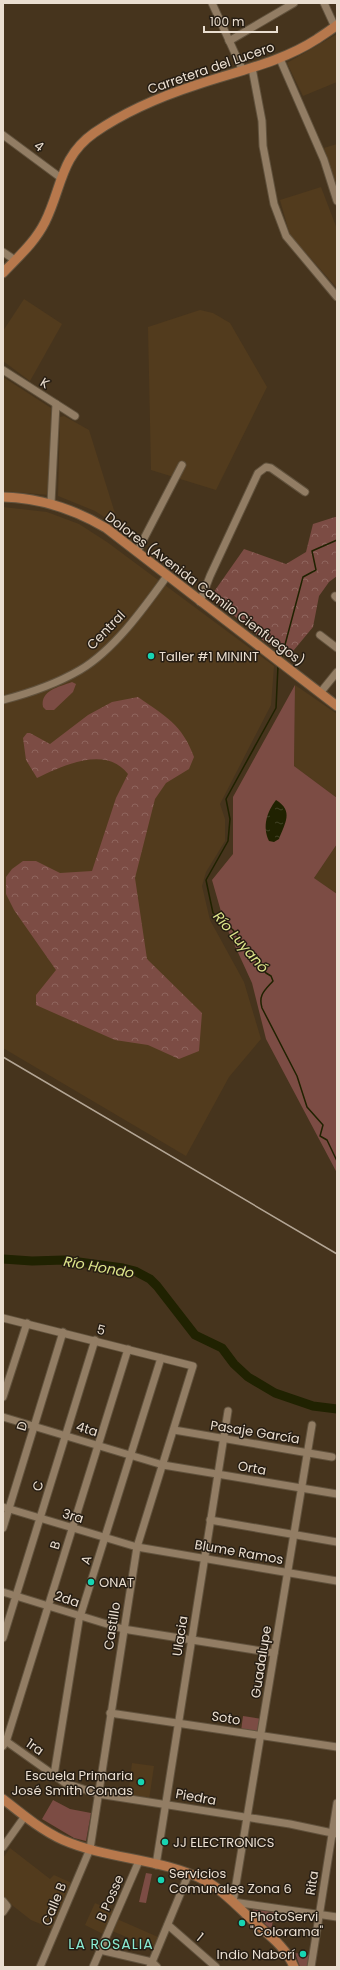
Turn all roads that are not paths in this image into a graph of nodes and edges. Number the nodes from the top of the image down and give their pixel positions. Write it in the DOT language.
graph roads {
  1 [pos="212,3"];
  2 [pos="294,3"];
  3 [pos="324,3"];
  4 [pos="336,26"];
  5 [pos="228,41"];
  6 [pos="280,59"];
  7 [pos="248,70"];
  8 [pos="3,134"];
  9 [pos="61,178"];
  10 [pos="337,201"];
  11 [pos="3,252"];
  12 [pos="15,260"];
  13 [pos="3,273"];
  14 [pos="337,297"];
  15 [pos="3,370"];
  16 [pos="56,404"];
  17 [pos="75,416"];
  18 [pos="182,465"];
  19 [pos="304,492"];
  20 [pos="3,497"];
  21 [pos="51,503"];
  22 [pos="137,552"];
  23 [pos="167,576"];
  24 [pos="200,602"];
  25 [pos="320,635"];
  26 [pos="337,648"];
  27 [pos="337,672"];
  28 [pos="320,693"];
  29 [pos="3,700"];
  30 [pos="337,706"];
  31 [pos="3,1318"];
  32 [pos="27,1323"];
  33 [pos="63,1332"];
  34 [pos="95,1340"];
  35 [pos="128,1349"];
  36 [pos="161,1358"];
  37 [pos="193,1366"];
  38 [pos="3,1398"];
  39 [pos="228,1411"];
  40 [pos="3,1417"];
  41 [pos="312,1425"];
  42 [pos="34,1426"];
  43 [pos="174,1430"];
  44 [pos="66,1436"];
  45 [pos="224,1439"];
  46 [pos="97,1445"];
  47 [pos="307,1453"];
  48 [pos="130,1455"];
  49 [pos="332,1457"];
  50 [pos="163,1465"];
  51 [pos="218,1474"];
  52 [pos="301,1488"];
  53 [pos="337,1494"];
  54 [pos="6,1508"];
  55 [pos="41,1518"];
  56 [pos="210,1520"];
  57 [pos="3,1528"];
  58 [pos="72,1528"];
  59 [pos="293,1534"];
  60 [pos="106,1538"];
  61 [pos="337,1542"];
  62 [pos="137,1547"];
  63 [pos="204,1558"];
  64 [pos="287,1573"];
  65 [pos="337,1581"];
  66 [pos="3,1592"];
  67 [pos="16,1595"];
  68 [pos="49,1606"];
  69 [pos="81,1616"];
  70 [pos="123,1629"];
  71 [pos="3,1638"];
  72 [pos="192,1641"];
  73 [pos="274,1653"];
  74 [pos="110,1713"];
  75 [pos="179,1723"];
  76 [pos="261,1736"];
  77 [pos="4,1742"];
  78 [pos="337,1747"];
  79 [pos="54,1775"];
  80 [pos="98,1794"];
  81 [pos="3,1799"];
  82 [pos="337,1803"];
  83 [pos="165,1804"];
  84 [pos="25,1816"];
  85 [pos="248,1818"];
  86 [pos="335,1833"];
  87 [pos="3,1847"];
  88 [pos="90,1849"];
  89 [pos="139,1861"];
  90 [pos="156,1865"];
  91 [pos="189,1873"];
  92 [pos="234,1902"];
  93 [pos="319,1914"];
  94 [pos="337,1917"];
  95 [pos="168,1925"];
  96 [pos="100,1950"];
  97 [pos="153,1965"];
  98 [pos="40,1967"];
  99 [pos="93,1967"];
  100 [pos="216,1967"];
  101 [pos="294,1967"];
  102 [pos="311,1967"];
  1 -- 5 [label="street"];
  2 -- 5 [label="street"];
  3 -- 4 [label="street"];
  4 -- 6 [label="main road, Carretera del Lucero"];
  5 -- 7 [label="street"];
  6 -- 7 [label="main road, Carretera del Lucero"];
  6 -- 10 [label="street"];
  7 -- 9 [label="main road, Carretera del Lucero"];
  7 -- 14 [label="street"];
  8 -- 9 [label="street, 4"];
  9 -- 12 [label="main road, Carretera del Lucero"];
  11 -- 12 [label="street"];
  12 -- 13 [label="main road, Carretera del Lucero"];
  15 -- 16 [label="street, K"];
  16 -- 17 [label="street, K"];
  16 -- 21 [label="street"];
  18 -- 22 [label="street"];
  19 -- 24 [label="street"];
  20 -- 21 [label="main road, Dolores (Avenida Camilo Cienfuegos)"];
  21 -- 22 [label="main road, Dolores (Avenida Camilo Cienfuegos)"];
  22 -- 23 [label="main road, Dolores (Avenida Camilo Cienfuegos)"];
  23 -- 24 [label="main road, Dolores (Avenida Camilo Cienfuegos)"];
  23 -- 29 [label="street, Central"];
  24 -- 28 [label="main road, Dolores (Avenida Camilo Cienfuegos)"];
  25 -- 26 [label="street"];
  27 -- 28 [label="street"];
  28 -- 30 [label="main road, Dolores (Avenida Camilo Cienfuegos)"];
  31 -- 32 [label="street, 5"];
  32 -- 33 [label="street, 5"];
  32 -- 38 [label="street"];
  33 -- 34 [label="street, 5"];
  33 -- 42 [label="street, D"];
  34 -- 35 [label="street, 5"];
  34 -- 44 [label="street, C"];
  35 -- 36 [label="street, 5"];
  35 -- 46 [label="street, B"];
  36 -- 37 [label="street, 5"];
  36 -- 48 [label="street, A"];
  37 -- 43 [label="street, Castillo"];
  39 -- 45 [label="street, Ulacia"];
  40 -- 42 [label="street, 4ta"];
  41 -- 47 [label="street, Guadalupe"];
  42 -- 44 [label="street, 4ta"];
  42 -- 54 [label="street, D"];
  43 -- 45 [label="street, Pasaje García"];
  43 -- 50 [label="street, Castillo"];
  44 -- 46 [label="street, 4ta"];
  44 -- 55 [label="street, C"];
  45 -- 47 [label="street, Pasaje García"];
  45 -- 51 [label="street, Ulacia"];
  46 -- 48 [label="street, 4ta"];
  46 -- 58 [label="street, B"];
  47 -- 49 [label="street, Pasaje García"];
  47 -- 52 [label="street, Guadalupe"];
  48 -- 50 [label="street, 4ta"];
  48 -- 60 [label="street, A"];
  50 -- 51 [label="street, Orta"];
  50 -- 62 [label="street, Castillo"];
  51 -- 52 [label="street, Orta"];
  51 -- 56 [label="street, Ulacia"];
  52 -- 53 [label="street, Orta"];
  52 -- 59 [label="street, Guadalupe"];
  54 -- 55 [label="street, 3ra"];
  54 -- 57 [label="street, D"];
  55 -- 58 [label="street, 3ra"];
  55 -- 67 [label="street, C"];
  56 -- 59 [label="street"];
  56 -- 63 [label="street, Ulacia"];
  58 -- 60 [label="street, 3ra"];
  58 -- 68 [label="street, B"];
  59 -- 61 [label="street"];
  59 -- 64 [label="street, Guadalupe"];
  60 -- 62 [label="street, 3ra"];
  60 -- 69 [label="street, A"];
  62 -- 63 [label="street, Blume Ramos"];
  62 -- 70 [label="street, Castillo"];
  63 -- 64 [label="street, Blume Ramos"];
  63 -- 72 [label="street, Ulacia"];
  64 -- 65 [label="street, Blume Ramos"];
  64 -- 73 [label="street, Guadalupe"];
  66 -- 67 [label="street, 2da"];
  67 -- 68 [label="street, 2da"];
  67 -- 71 [label="street, C"];
  68 -- 69 [label="street, 2da"];
  68 -- 77 [label="street, B"];
  69 -- 70 [label="street, 2da"];
  69 -- 79 [label="street, A"];
  70 -- 72 [label="street, 2da"];
  70 -- 74 [label="street, Castillo"];
  72 -- 73 [label="street, 2da"];
  72 -- 75 [label="street, Ulacia"];
  73 -- 76 [label="street, Guadalupe"];
  74 -- 75 [label="street, Soto"];
  74 -- 80 [label="street, Castillo"];
  75 -- 76 [label="street, Soto"];
  75 -- 83 [label="street, Ulacia"];
  76 -- 78 [label="street, Soto"];
  76 -- 85 [label="street, Guadalupe"];
  77 -- 79 [label="street, 1ra"];
  79 -- 80 [label="street, Piedra"];
  80 -- 83 [label="street, Piedra"];
  80 -- 88 [label="street, Castillo"];
  81 -- 84 [label="main road"];
  82 -- 86 [label="street, Rita"];
  83 -- 85 [label="street, Piedra"];
  83 -- 90 [label="street, Ulacia"];
  84 -- 87 [label="street"];
  84 -- 88 [label="main road"];
  85 -- 86 [label="street, Piedra"];
  85 -- 92 [label="street, Guadalupe"];
  86 -- 93 [label="street, Rita"];
  88 -- 89 [label="main road"];
  88 -- 98 [label="street, Calle B"];
  89 -- 90 [label="main road"];
  89 -- 96 [label="street, B Posse"];
  90 -- 91 [label="main road"];
  91 -- 92 [label="main road"];
  91 -- 95 [label="street"];
  92 -- 93 [label="street"];
  92 -- 101 [label="main road"];
  93 -- 94 [label="street"];
  93 -- 102 [label="street, Rita"];
  95 -- 97 [label="street"];
  95 -- 100 [label="street, 1"];
  96 -- 97 [label="street"];
  96 -- 99 [label="street, B Posse"];
}
